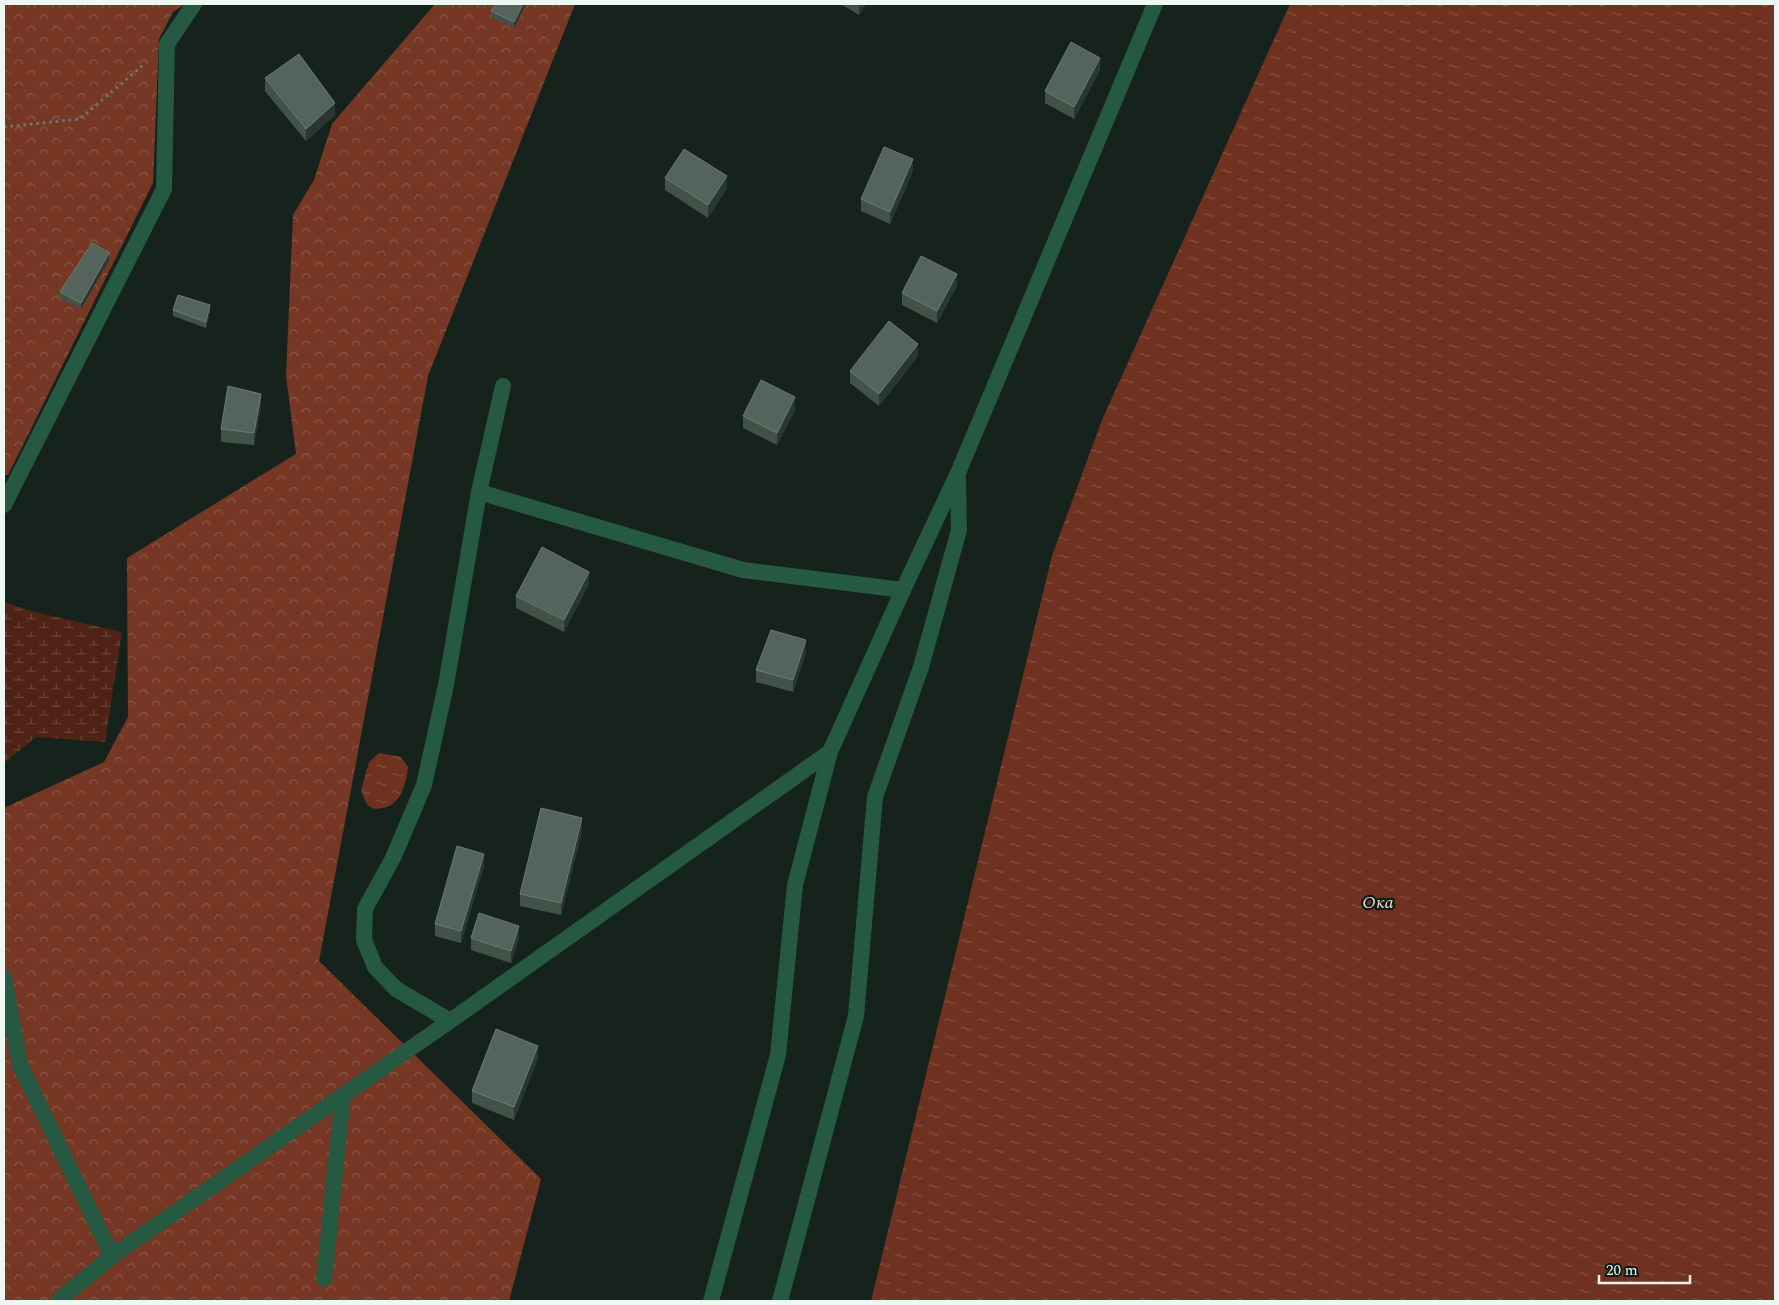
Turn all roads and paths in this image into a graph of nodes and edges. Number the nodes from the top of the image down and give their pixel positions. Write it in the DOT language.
graph roads {
  1 [pos="194,4"];
  2 [pos="1155,4"];
  3 [pos="167,44"];
  4 [pos="4,127"];
  5 [pos="503,386"];
  6 [pos="958,474"];
  7 [pos="479,492"];
  8 [pos="4,505"];
  9 [pos="902,590"];
  10 [pos="830,752"];
  11 [pos="4,978"];
  12 [pos="450,1020"];
  13 [pos="343,1095"];
  14 [pos="112,1256"];
  15 [pos="324,1279"];
  16 [pos="58,1301"];
  17 [pos="711,1301"];
  18 [pos="780,1301"];
  1 -- 3 [label="lane"];
  2 -- 6 [label="lane"];
  3 -- 4 [label="path"];
  3 -- 8 [label="lane"];
  5 -- 7 [label="lane"];
  6 -- 9 [label="lane"];
  6 -- 18 [label="lane"];
  7 -- 9 [label="lane"];
  7 -- 12 [label="lane"];
  9 -- 10 [label="lane"];
  10 -- 12 [label="lane"];
  10 -- 17 [label="lane"];
  11 -- 14 [label="lane"];
  12 -- 13 [label="lane"];
  13 -- 14 [label="lane"];
  13 -- 15 [label="lane"];
  14 -- 16 [label="lane"];
}
